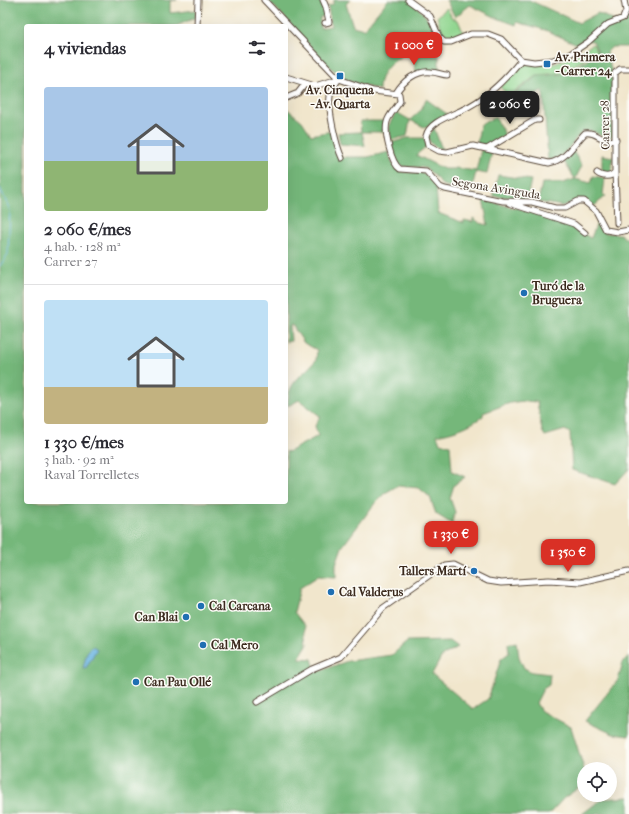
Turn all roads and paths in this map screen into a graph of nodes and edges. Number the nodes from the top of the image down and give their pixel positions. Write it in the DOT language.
graph roads {
  1 [pos="198,0"];
  2 [pos="264,0"];
  3 [pos="323,0"];
  4 [pos="408,0"];
  5 [pos="624,0"];
  6 [pos="325,23"];
  7 [pos="197,24"];
  8 [pos="287,24"];
  9 [pos="288,25"];
  10 [pos="521,60"];
  11 [pos="629,69"];
  12 [pos="447,75"];
  13 [pos="288,78"];
  14 [pos="339,79"];
  15 [pos="305,84"];
  16 [pos="396,93"];
  17 [pos="288,97"];
  18 [pos="540,120"];
  19 [pos="616,140"];
  20 [pos="487,149"];
  21 [pos="342,158"];
  22 [pos="615,172"];
  23 [pos="597,173"];
  24 [pos="502,201"];
  25 [pos="617,223"];
  26 [pos="629,230"];
  27 [pos="585,233"];
  28 [pos="629,571"];
  29 [pos="257,702"];
  1 -- 7 [label="street"];
  2 -- 8 [label="street"];
  3 -- 6 [label="street"];
  4 -- 10 [label="street"];
  5 -- 10 [label="street"];
  9 -- 14 [label="street"];
  10 -- 20 [label="street"];
  11 -- 19 [label="street, Carrer 28"];
  12 -- 16 [label="street"];
  13 -- 15 [label="street"];
  14 -- 15 [label="street"];
  14 -- 16 [label="street"];
  14 -- 21 [label="street"];
  15 -- 17 [label="street"];
  16 -- 24 [label="street, Segona Avinguda"];
  18 -- 20 [label="street"];
  19 -- 20 [label="street"];
  19 -- 22 [label="street, Carrer 28"];
  22 -- 23 [label="street"];
  22 -- 25 [label="street, Carrer 28"];
  24 -- 26 [label="street, Segona Avinguda"];
  24 -- 27 [label="street"];
  28 -- 29 [label="street"];
}
